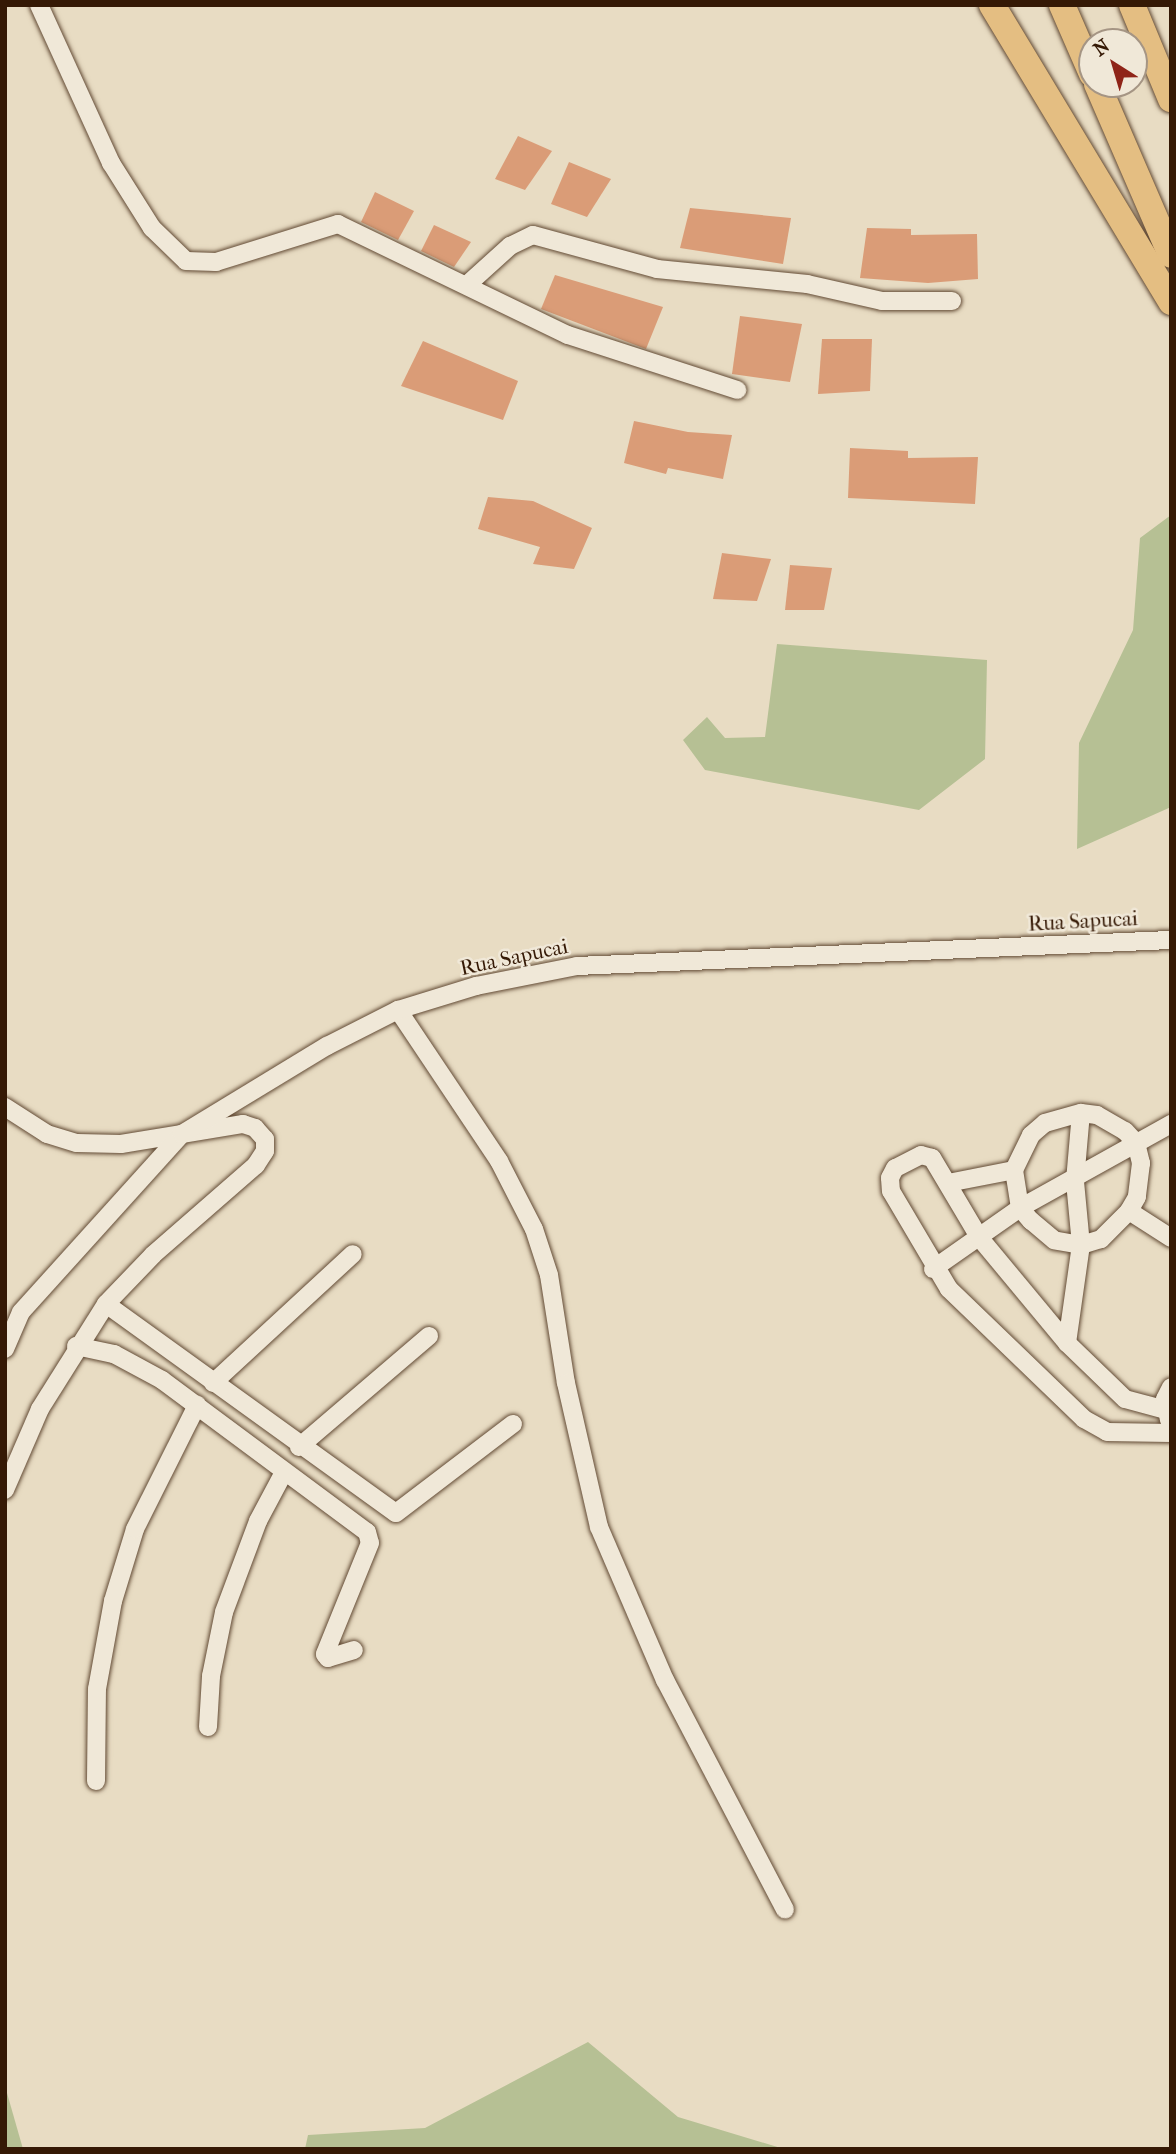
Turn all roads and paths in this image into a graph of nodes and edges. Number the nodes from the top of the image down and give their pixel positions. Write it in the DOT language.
graph roads {
  1 [pos="40,5"];
  2 [pos="992,5"];
  3 [pos="1062,5"];
  4 [pos="1132,5"];
  5 [pos="1078,42"];
  6 [pos="1103,98"];
  7 [pos="1171,99"];
  8 [pos="1171,255"];
  9 [pos="468,284"];
  10 [pos="952,301"];
  11 [pos="1171,302"];
  12 [pos="737,390"];
  13 [pos="1171,940"];
  14 [pos="398,1010"];
  15 [pos="5,1107"];
  16 [pos="1081,1113"];
  17 [pos="1171,1124"];
  18 [pos="182,1134"];
  19 [pos="1136,1143"];
  20 [pos="1014,1170"];
  21 [pos="1075,1181"];
  22 [pos="948,1183"];
  23 [pos="1020,1208"];
  24 [pos="1129,1211"];
  25 [pos="979,1237"];
  26 [pos="1171,1238"];
  27 [pos="1081,1245"];
  28 [pos="353,1254"];
  29 [pos="933,1269"];
  30 [pos="106,1304"];
  31 [pos="13,1313"];
  32 [pos="429,1336"];
  33 [pos="1067,1343"];
  34 [pos="76,1346"];
  35 [pos="5,1349"];
  36 [pos="213,1383"];
  37 [pos="1171,1387"];
  38 [pos="197,1405"];
  39 [pos="1168,1416"];
  40 [pos="513,1424"];
  41 [pos="1171,1433"];
  42 [pos="299,1447"];
  43 [pos="284,1472"];
  44 [pos="5,1490"];
  45 [pos="354,1650"];
  46 [pos="208,1727"];
  47 [pos="96,1781"];
  48 [pos="785,1910"];
  1 -- 9 [label="street"];
  2 -- 11 [label="highway"];
  3 -- 5 [label="highway"];
  4 -- 7 [label="highway"];
  6 -- 8 [label="highway"];
  9 -- 10 [label="street"];
  9 -- 12 [label="street"];
  13 -- 14 [label="street, Rua Sapucai"];
  14 -- 18 [label="street, Rua Sapucai"];
  14 -- 48 [label="street"];
  15 -- 18 [label="street"];
  16 -- 19 [label="street"];
  16 -- 20 [label="street"];
  16 -- 21 [label="street"];
  17 -- 19 [label="street"];
  18 -- 30 [label="street"];
  18 -- 31 [label="street, Rua Sapucai"];
  19 -- 21 [label="street"];
  19 -- 24 [label="street"];
  20 -- 22 [label="street"];
  20 -- 23 [label="street"];
  21 -- 23 [label="street"];
  21 -- 27 [label="street"];
  22 -- 25 [label="street"];
  22 -- 29 [label="street"];
  23 -- 25 [label="street"];
  23 -- 27 [label="street"];
  24 -- 26 [label="street"];
  24 -- 27 [label="street"];
  25 -- 29 [label="street"];
  25 -- 33 [label="street"];
  27 -- 33 [label="street"];
  28 -- 36 [label="street"];
  29 -- 41 [label="street"];
  30 -- 34 [label="street"];
  30 -- 36 [label="street"];
  31 -- 35 [label="street, Rua Sapucai"];
  32 -- 42 [label="street"];
  33 -- 39 [label="street"];
  34 -- 38 [label="street"];
  34 -- 44 [label="street"];
  36 -- 42 [label="street"];
  37 -- 39 [label="street"];
  38 -- 43 [label="street"];
  38 -- 47 [label="street"];
  40 -- 42 [label="street"];
  43 -- 45 [label="street"];
  43 -- 46 [label="street"];
}
